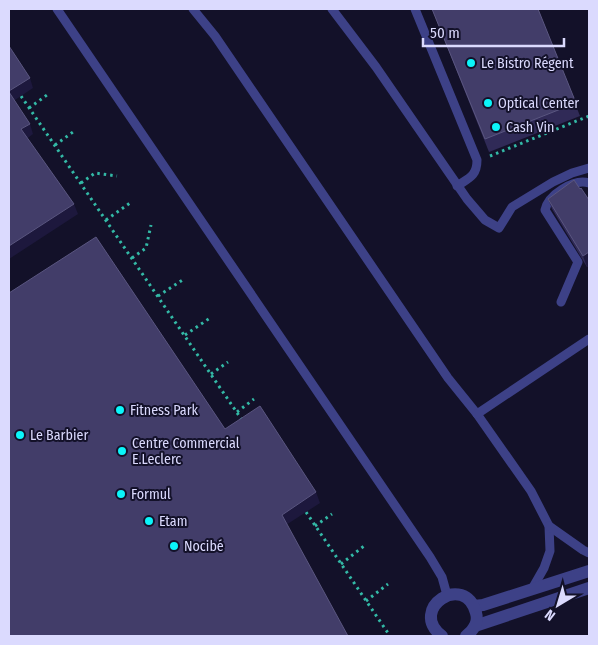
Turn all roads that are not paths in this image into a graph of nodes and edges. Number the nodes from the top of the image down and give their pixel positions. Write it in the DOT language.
graph roads {
  1 [pos="57,9"];
  2 [pos="193,9"];
  3 [pos="333,9"];
  4 [pos="415,9"];
  5 [pos="589,168"];
  6 [pos="589,183"];
  7 [pos="457,186"];
  8 [pos="561,302"];
  9 [pos="589,339"];
  10 [pos="478,414"];
  11 [pos="549,526"];
  12 [pos="589,553"];
  13 [pos="589,571"];
  14 [pos="589,588"];
  15 [pos="532,589"];
  16 [pos="447,595"];
  17 [pos="474,606"];
  18 [pos="475,626"];
  19 [pos="442,636"];
  20 [pos="466,636"];
  1 -- 16 [label="lane"];
  2 -- 10 [label="lane"];
  3 -- 7 [label="lane"];
  4 -- 7 [label="lane"];
  5 -- 7 [label="lane"];
  6 -- 8 [label="lane"];
  9 -- 10 [label="lane"];
  10 -- 11 [label="lane"];
  11 -- 12 [label="lane"];
  11 -- 15 [label="lane"];
  13 -- 15 [label="street"];
  14 -- 18 [label="street"];
  15 -- 17 [label="street"];
  16 -- 17 [label="street"];
  16 -- 19 [label="street"];
  17 -- 18 [label="street"];
  18 -- 20 [label="street"];
}
